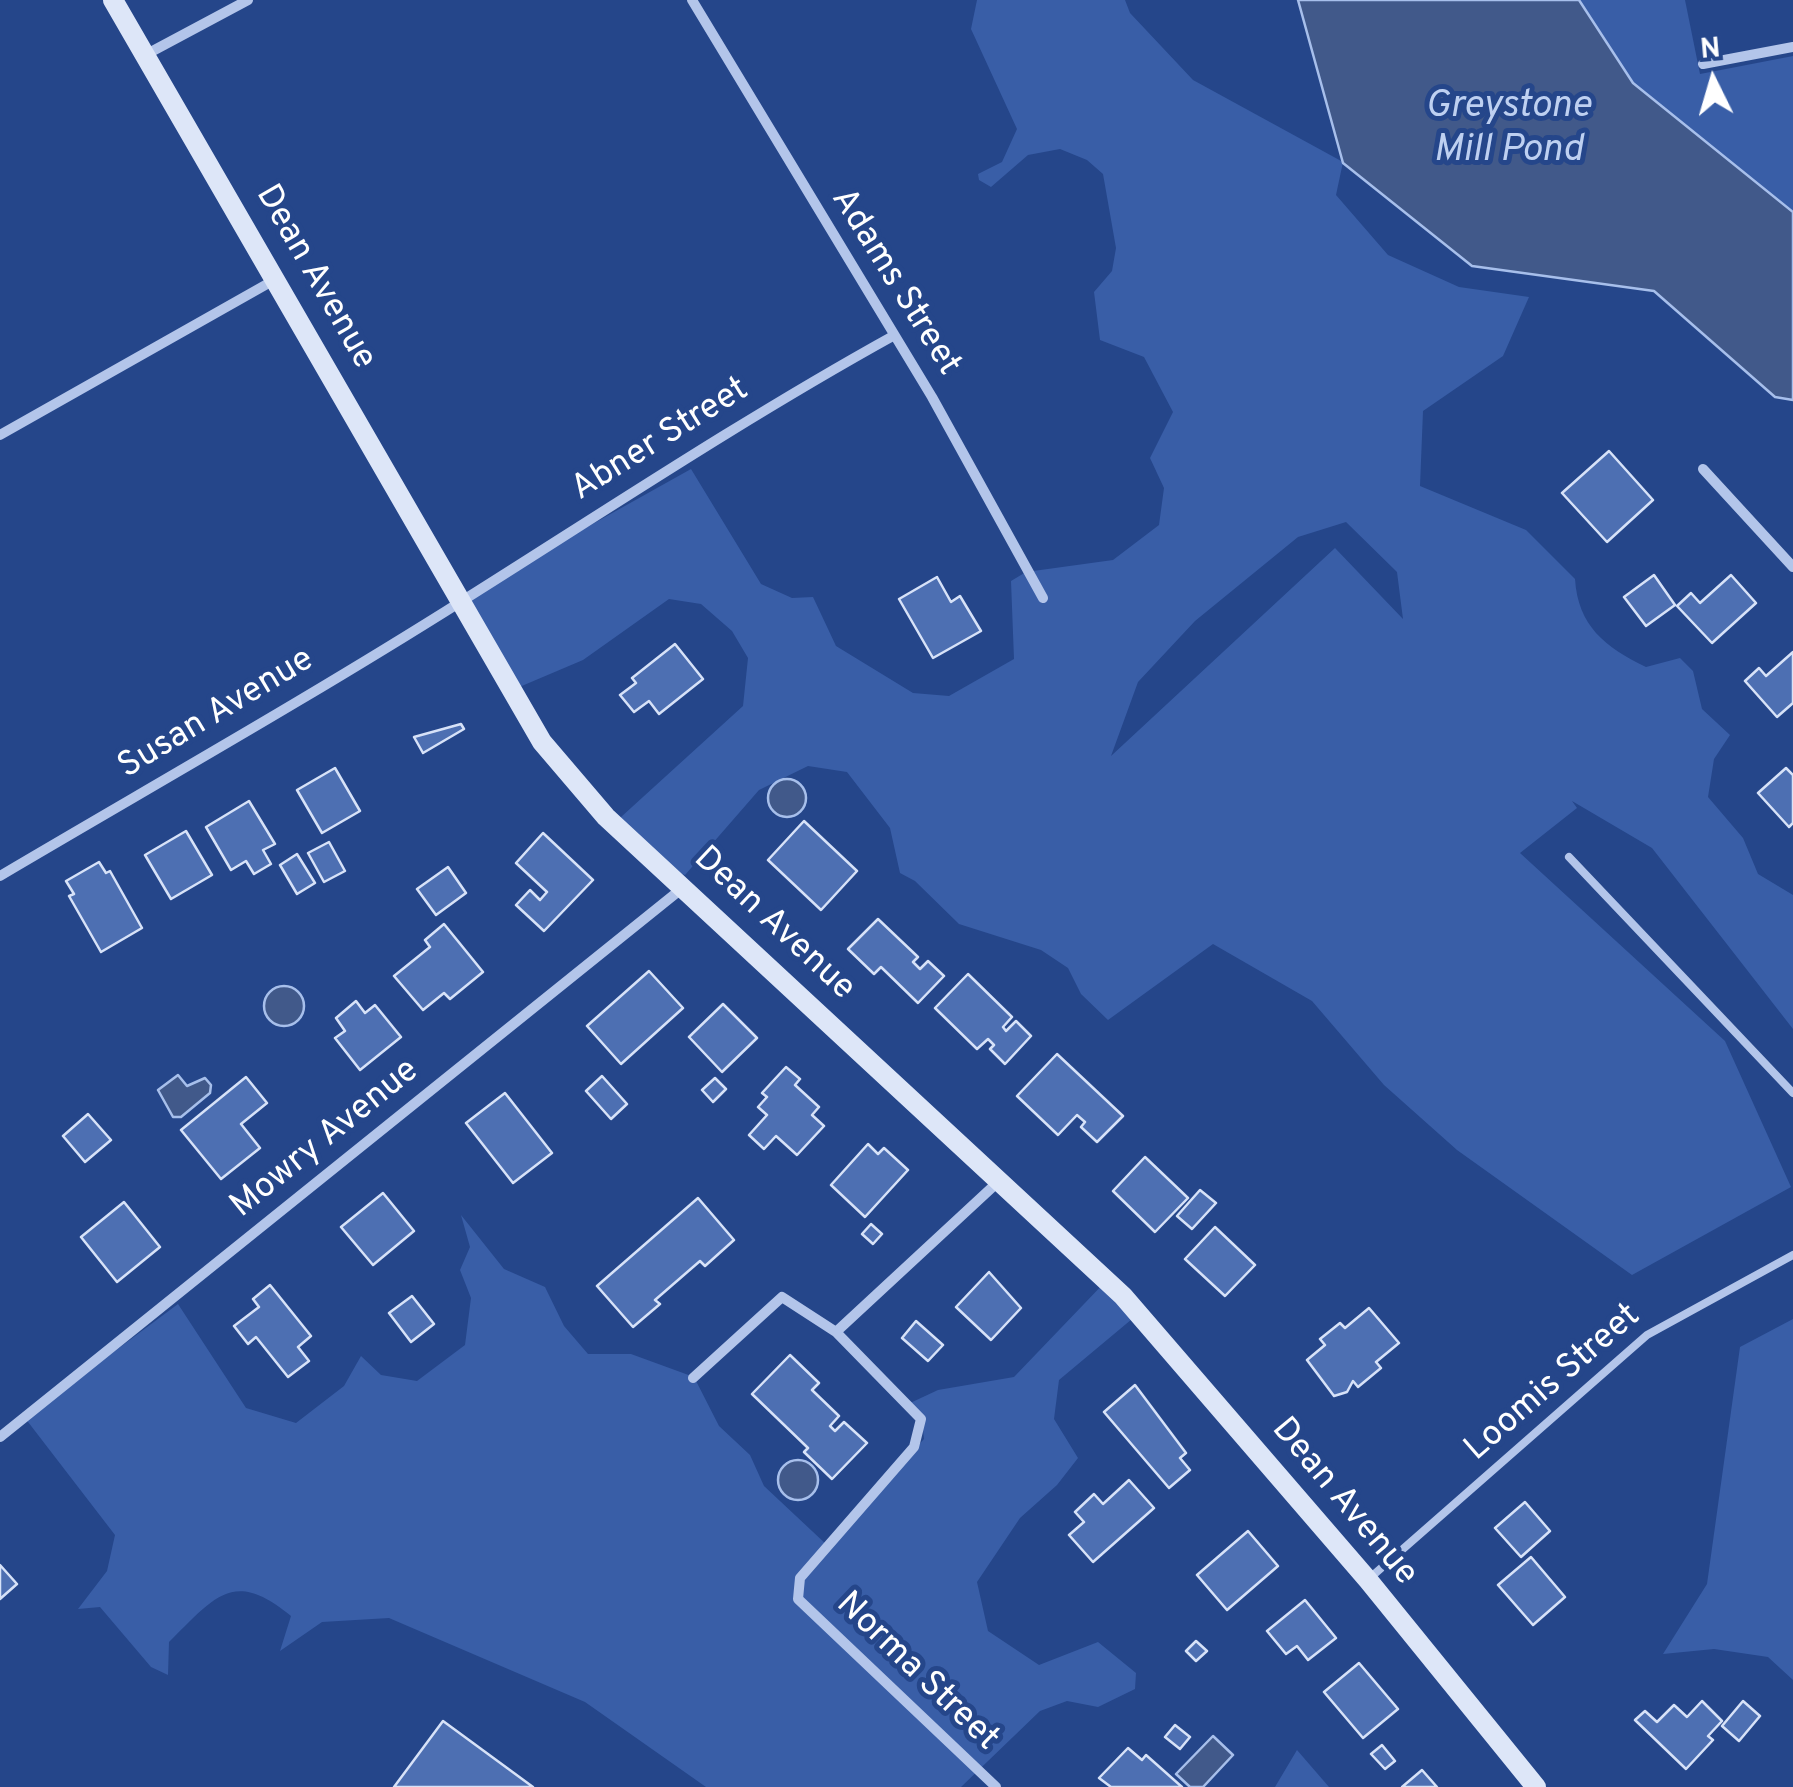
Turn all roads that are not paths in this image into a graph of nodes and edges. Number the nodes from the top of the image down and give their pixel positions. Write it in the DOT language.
graph roads {
  1 [pos="113,0"];
  2 [pos="248,0"];
  3 [pos="692,0"];
  4 [pos="1793,47"];
  5 [pos="147,54"];
  6 [pos="1702,64"];
  7 [pos="277,279"];
  8 [pos="894,336"];
  9 [pos="0,435"];
  10 [pos="1704,469"];
  11 [pos="1793,567"];
  12 [pos="1043,598"];
  13 [pos="462,601"];
  14 [pos="1569,856"];
  15 [pos="0,876"];
  16 [pos="686,886"];
  17 [pos="1793,1093"];
  18 [pos="1000,1181"];
  19 [pos="1793,1255"];
  20 [pos="836,1332"];
  21 [pos="694,1378"];
  22 [pos="0,1437"];
  23 [pos="1368,1580"];
  24 [pos="996,1787"];
  25 [pos="1536,1787"];
  1 -- 5 [label="street, Dean Avenue"];
  2 -- 5 [label="street"];
  3 -- 8 [label="street, Adams Street"];
  4 -- 6 [label="street"];
  5 -- 7 [label="street, Dean Avenue"];
  7 -- 9 [label="street"];
  7 -- 13 [label="street, Dean Avenue"];
  8 -- 12 [label="street, Adams Street"];
  8 -- 13 [label="street, Abner Street"];
  10 -- 11 [label="street"];
  13 -- 15 [label="street, Susan Avenue"];
  13 -- 16 [label="street, Dean Avenue"];
  14 -- 17 [label="lane"];
  16 -- 18 [label="street, Dean Avenue"];
  16 -- 22 [label="street, Mowry Avenue"];
  18 -- 20 [label="street"];
  18 -- 23 [label="street, Dean Avenue"];
  19 -- 23 [label="lane, Loomis Street"];
  20 -- 21 [label="street"];
  20 -- 24 [label="street, Norma Street"];
  23 -- 25 [label="street, Dean Avenue"];
}
